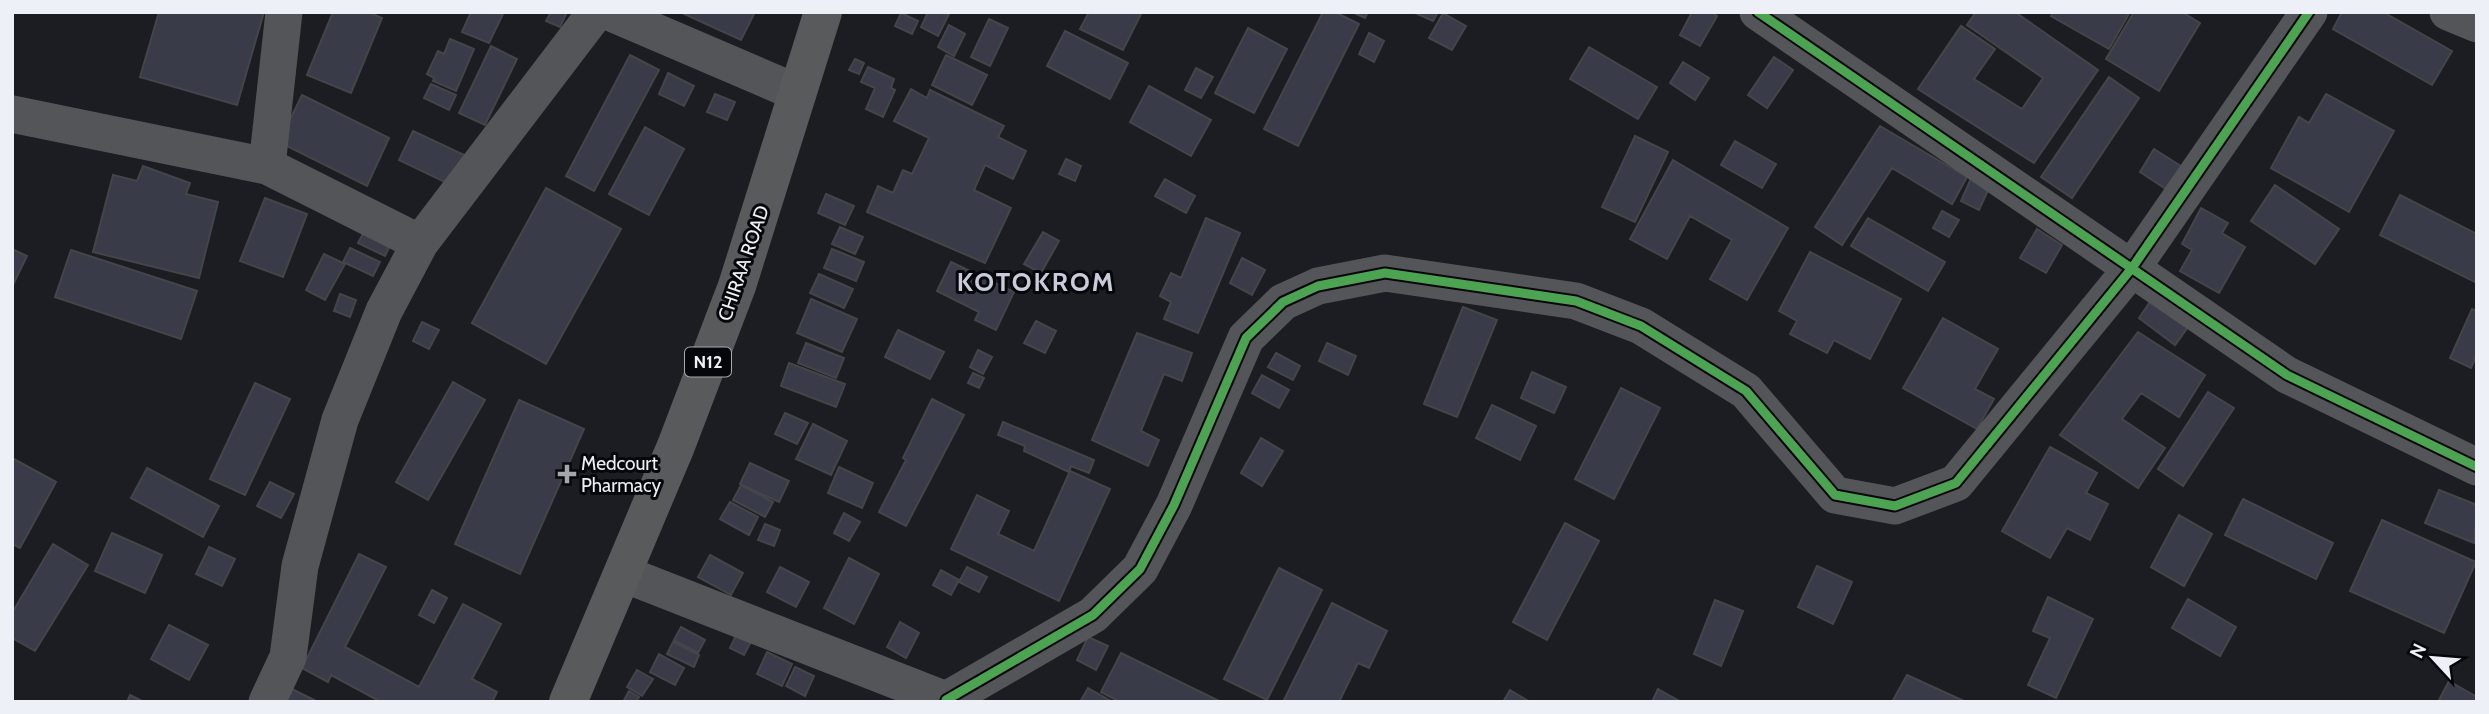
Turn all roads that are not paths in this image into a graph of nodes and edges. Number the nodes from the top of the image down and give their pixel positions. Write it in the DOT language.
graph roads {
  1 [pos="284,12"];
  2 [pos="596,12"];
  3 [pos="609,12"];
  4 [pos="823,12"];
  5 [pos="1758,12"];
  6 [pos="2309,12"];
  7 [pos="2448,12"];
  8 [pos="2477,24"];
  9 [pos="798,93"];
  10 [pos="12,114"];
  11 [pos="267,166"];
  12 [pos="420,243"];
  13 [pos="2132,268"];
  14 [pos="2477,467"];
  15 [pos="624,574"];
  16 [pos="949,701"];
  17 [pos="267,702"];
  18 [pos="568,702"];
  1 -- 11 [label="street"];
  2 -- 12 [label="street"];
  3 -- 9 [label="street"];
  4 -- 9 [label="highway, CHIRAA ROAD / N12"];
  5 -- 13 [label="street"];
  6 -- 13 [label="street"];
  7 -- 8 [label="street"];
  9 -- 15 [label="highway, CHIRAA ROAD / N12"];
  10 -- 11 [label="street"];
  11 -- 12 [label="street"];
  12 -- 17 [label="street"];
  13 -- 14 [label="street"];
  13 -- 16 [label="street"];
  15 -- 16 [label="street"];
  15 -- 18 [label="highway, CHIRAA ROAD / N12"];
}
